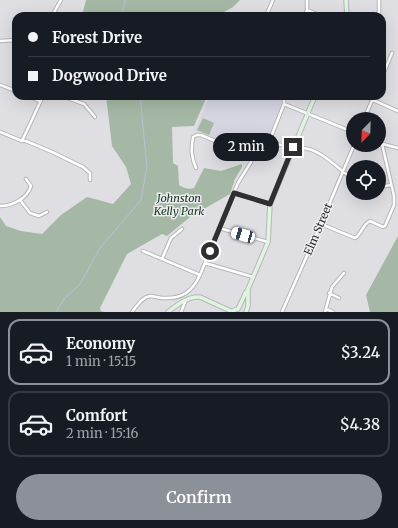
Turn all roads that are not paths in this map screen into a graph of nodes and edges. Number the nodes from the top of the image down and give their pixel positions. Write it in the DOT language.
graph roads {
  1 [pos="61,0"];
  2 [pos="273,0"];
  3 [pos="307,0"];
  4 [pos="346,0"];
  5 [pos="379,0"];
  6 [pos="307,10"];
  7 [pos="54,12"];
  8 [pos="268,12"];
  9 [pos="312,12"];
  10 [pos="347,12"];
  11 [pos="379,12"];
  12 [pos="12,40"];
  13 [pos="0,41"];
  14 [pos="392,53"];
  15 [pos="386,67"];
  16 [pos="0,85"];
  17 [pos="12,90"];
  18 [pos="40,100"];
  19 [pos="73,100"];
  20 [pos="284,100"];
  21 [pos="313,100"];
  22 [pos="372,100"];
  23 [pos="284,104"];
  24 [pos="398,111"];
  25 [pos="367,112"];
  26 [pos="307,114"];
  27 [pos="95,117"];
  28 [pos="346,129"];
  29 [pos="0,132"];
  30 [pos="22,141"];
  31 [pos="386,145"];
  32 [pos="293,147"];
  33 [pos="398,148"];
  34 [pos="351,152"];
  35 [pos="382,152"];
  36 [pos="196,168"];
  37 [pos="342,172"];
  38 [pos="346,174"];
  39 [pos="26,179"];
  40 [pos="90,180"];
  41 [pos="391,185"];
  42 [pos="386,186"];
  43 [pos="234,193"];
  44 [pos="20,200"];
  45 [pos="270,204"];
  46 [pos="0,206"];
  47 [pos="47,212"];
  48 [pos="321,224"];
  49 [pos="182,228"];
  50 [pos="219,228"];
  51 [pos="268,242"];
  52 [pos="143,251"];
  53 [pos="162,259"];
  54 [pos="205,263"];
  55 [pos="344,273"];
  56 [pos="200,275"];
  57 [pos="253,277"];
  58 [pos="248,289"];
  59 [pos="329,293"];
  60 [pos="339,298"];
  61 [pos="186,300"];
  62 [pos="232,311"];
  63 [pos="326,311"];
  64 [pos="132,312"];
  65 [pos="168,312"];
  66 [pos="181,312"];
  67 [pos="246,312"];
  68 [pos="282,312"];
  69 [pos="333,312"];
  1 -- 7 [label="street"];
  2 -- 8 [label="street"];
  3 -- 6 [label="street"];
  4 -- 10 [label="street"];
  5 -- 11 [label="street"];
  6 -- 9 [label="street"];
  12 -- 13 [label="street"];
  14 -- 15 [label="street"];
  16 -- 17 [label="street"];
  18 -- 30 [label="street"];
  19 -- 27 [label="street"];
  20 -- 23 [label="street"];
  21 -- 26 [label="street"];
  22 -- 24 [label="street"];
  22 -- 25 [label="street"];
  23 -- 26 [label="street"];
  23 -- 32 [label="street"];
  26 -- 28 [label="street"];
  26 -- 32 [label="street"];
  29 -- 30 [label="street"];
  30 -- 40 [label="street"];
  31 -- 33 [label="street"];
  32 -- 37 [label="street"];
  32 -- 45 [label="street"];
  34 -- 37 [label="street, Elm Street"];
  35 -- 41 [label="street"];
  36 -- 43 [label="street"];
  37 -- 38 [label="street"];
  37 -- 48 [label="street, Elm Street"];
  39 -- 44 [label="street"];
  41 -- 42 [label="street"];
  41 -- 48 [label="street"];
  43 -- 45 [label="street"];
  43 -- 50 [label="street"];
  44 -- 46 [label="street"];
  44 -- 47 [label="street"];
  45 -- 51 [label="street"];
  48 -- 68 [label="street, Elm Street"];
  49 -- 53 [label="street"];
  50 -- 51 [label="street"];
  50 -- 54 [label="street"];
  51 -- 57 [label="street"];
  52 -- 53 [label="street"];
  53 -- 56 [label="street"];
  54 -- 56 [label="street"];
  54 -- 57 [label="street"];
  55 -- 59 [label="street"];
  56 -- 64 [label="street"];
  57 -- 58 [label="street"];
  58 -- 62 [label="street"];
  58 -- 67 [label="street"];
  59 -- 60 [label="street"];
  59 -- 63 [label="street"];
  61 -- 62 [label="street"];
  61 -- 65 [label="street"];
  61 -- 66 [label="street"];
  63 -- 69 [label="street"];
}
